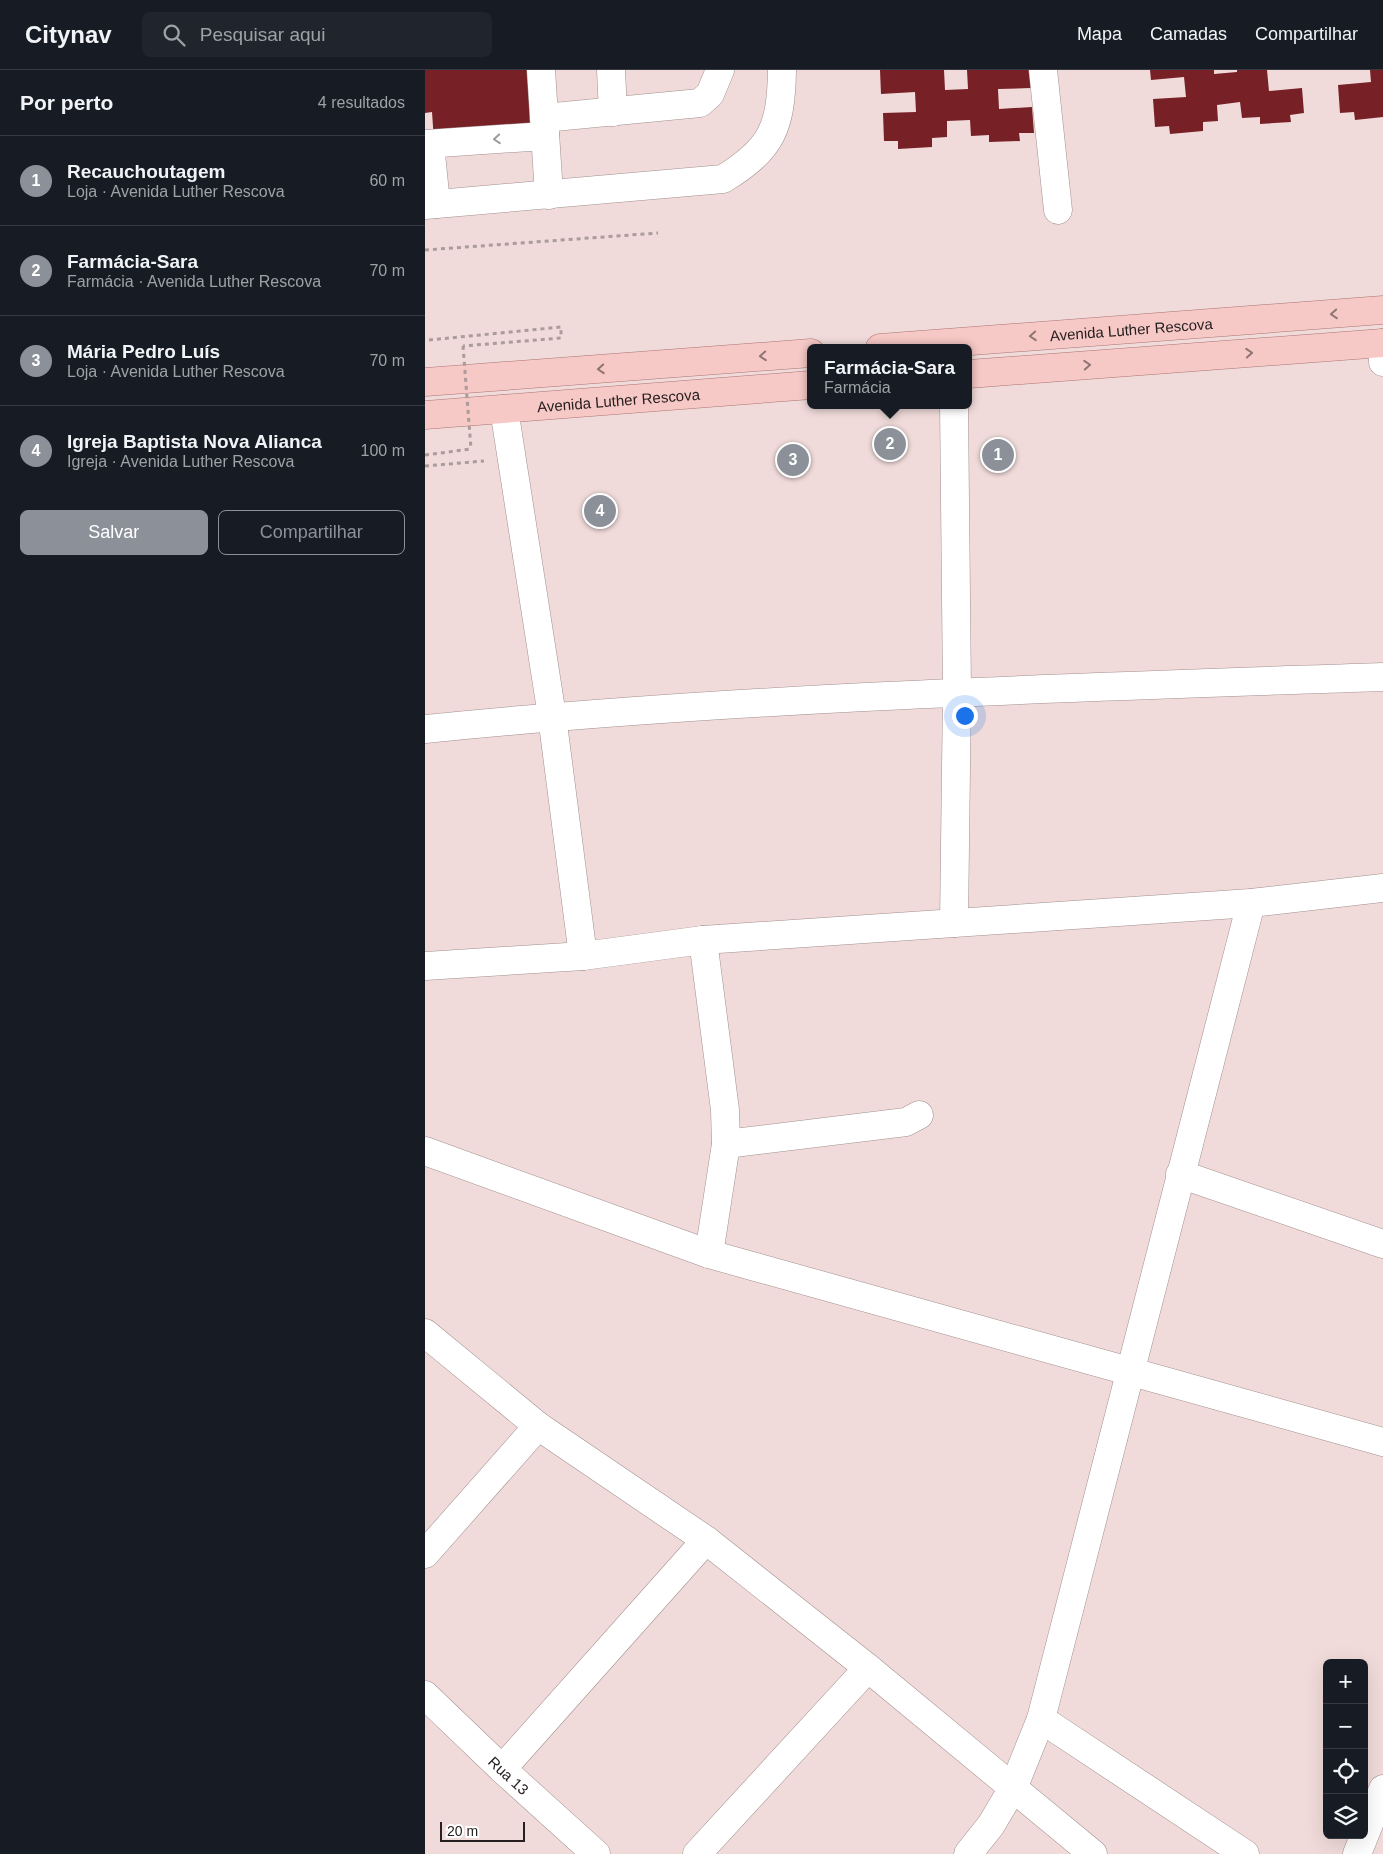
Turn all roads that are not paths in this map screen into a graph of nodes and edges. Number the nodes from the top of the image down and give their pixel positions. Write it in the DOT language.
graph roads {
  1 [pos="541,70"];
  2 [pos="611,70"];
  3 [pos="721,70"];
  4 [pos="782,70"];
  5 [pos="1043,70"];
  6 [pos="613,112"];
  7 [pos="545,127"];
  8 [pos="427,144"];
  9 [pos="549,195"];
  10 [pos="430,204"];
  11 [pos="1057,210"];
  12 [pos="1383,310"];
  13 [pos="933,344"];
  14 [pos="1383,349"];
  15 [pos="807,353"];
  16 [pos="972,374"];
  17 [pos="425,382"];
  18 [pos="807,385"];
  19 [pos="504,409"];
  20 [pos="954,409"];
  21 [pos="425,415"];
  22 [pos="1383,677"];
  23 [pos="957,692"];
  24 [pos="552,716"];
  25 [pos="425,729"];
  26 [pos="1383,888"];
  27 [pos="1251,903"];
  28 [pos="954,924"];
  29 [pos="703,940"];
  30 [pos="583,956"];
  31 [pos="425,966"];
  32 [pos="919,1115"];
  33 [pos="726,1144"];
  34 [pos="425,1152"];
  35 [pos="1180,1174"];
  36 [pos="1383,1244"];
  37 [pos="709,1254"];
  38 [pos="425,1333"];
  39 [pos="1131,1371"];
  40 [pos="538,1426"];
  41 [pos="1383,1442"];
  42 [pos="705,1540"];
  43 [pos="425,1554"];
  44 [pos="868,1668"];
  45 [pos="425,1695"];
  46 [pos="1041,1719"];
  47 [pos="502,1769"];
  48 [pos="1014,1786"];
  49 [pos="1383,1789"];
  50 [pos="596,1854"];
  51 [pos="697,1854"];
  52 [pos="968,1854"];
  53 [pos="1093,1854"];
  54 [pos="1245,1854"];
  55 [pos="1357,1854"];
  1 -- 7 [label="street"];
  2 -- 6 [label="street"];
  3 -- 6 [label="street"];
  4 -- 9 [label="street"];
  5 -- 11 [label="street"];
  6 -- 7 [label="street"];
  7 -- 8 [label="street, one-way"];
  7 -- 9 [label="street"];
  8 -- 10 [label="street"];
  9 -- 10 [label="street"];
  12 -- 13 [label="main road, Avenida Luther Rescova, one-way"];
  16 -- 14 [label="main road, one-way"];
  15 -- 17 [label="main road, one-way"];
  18 -- 19 [label="main road, Avenida Luther Rescova"];
  19 -- 21 [label="main road, Avenida Luther Rescova"];
  19 -- 24 [label="street"];
  20 -- 23 [label="street"];
  22 -- 23 [label="street"];
  23 -- 24 [label="street"];
  23 -- 28 [label="street"];
  24 -- 25 [label="street"];
  24 -- 30 [label="street"];
  26 -- 27 [label="street"];
  27 -- 28 [label="street"];
  27 -- 35 [label="street"];
  28 -- 29 [label="street"];
  29 -- 30 [label="street"];
  29 -- 33 [label="street"];
  30 -- 31 [label="street"];
  32 -- 33 [label="street"];
  33 -- 37 [label="street"];
  34 -- 37 [label="street"];
  35 -- 36 [label="street"];
  35 -- 39 [label="street"];
  37 -- 39 [label="street"];
  38 -- 40 [label="street"];
  39 -- 41 [label="street"];
  39 -- 46 [label="street"];
  40 -- 42 [label="street"];
  40 -- 43 [label="street"];
  42 -- 44 [label="street"];
  42 -- 47 [label="street"];
  44 -- 48 [label="street"];
  44 -- 51 [label="street"];
  45 -- 47 [label="street, Rua 13"];
  46 -- 48 [label="street"];
  46 -- 54 [label="street"];
  47 -- 50 [label="street, Rua 13"];
  48 -- 52 [label="street"];
  48 -- 53 [label="street"];
  49 -- 55 [label="street"];
}
